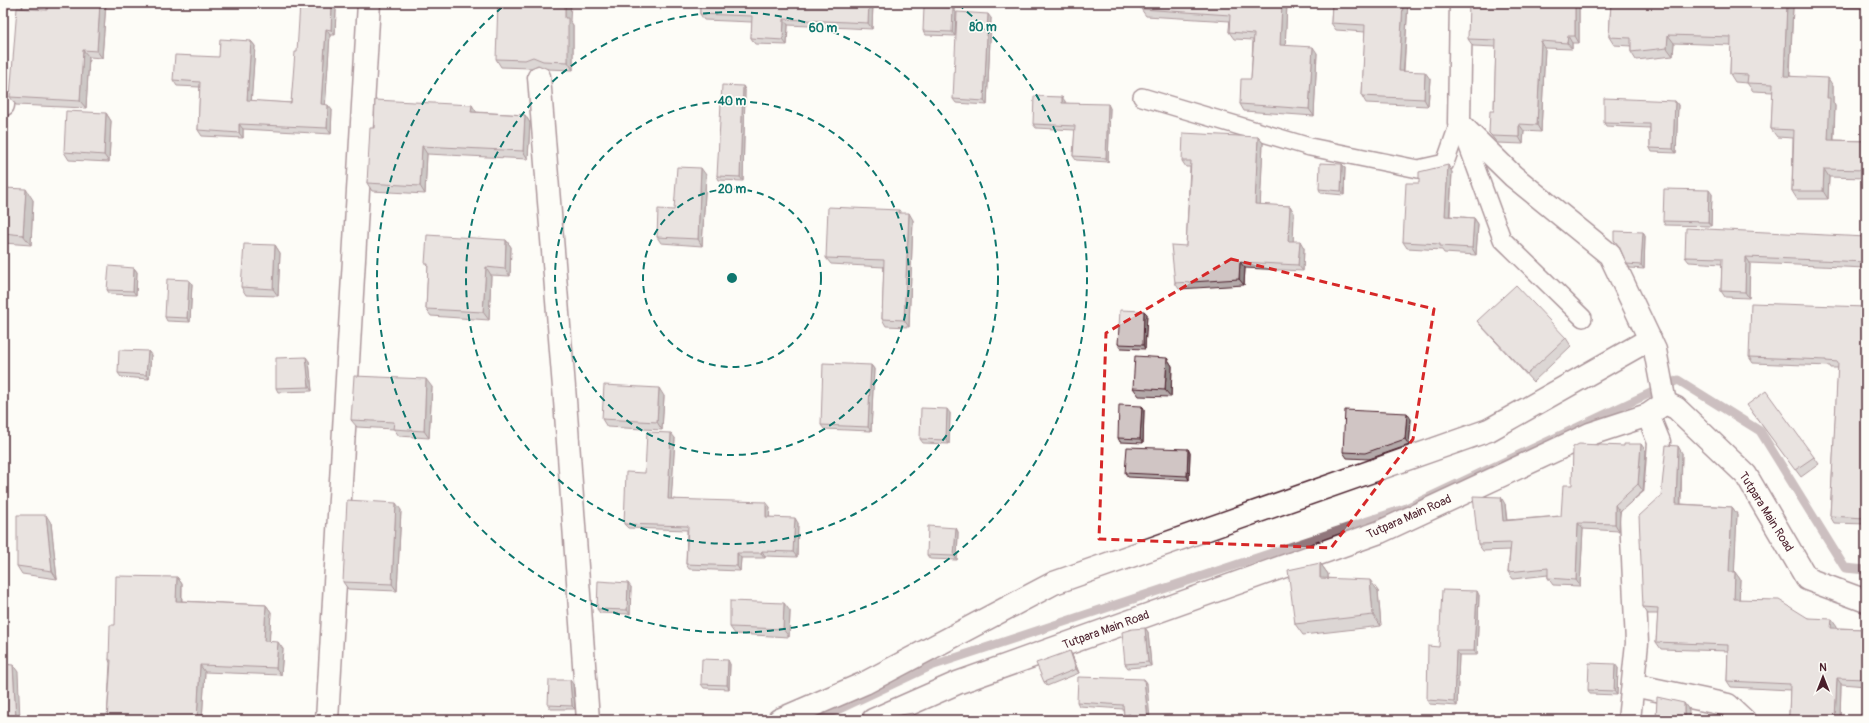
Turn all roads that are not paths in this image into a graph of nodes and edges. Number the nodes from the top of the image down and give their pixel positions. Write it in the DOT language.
graph roads {
  1 [pos="11,3"];
  2 [pos="369,3"];
  3 [pos="1461,3"];
  4 [pos="539,77"];
  5 [pos="1142,97"];
  6 [pos="3,104"];
  7 [pos="1459,123"];
  8 [pos="1583,318"];
  9 [pos="1652,345"];
  10 [pos="1656,409"];
  11 [pos="1866,601"];
  12 [pos="1633,685"];
  13 [pos="328,720"];
  14 [pos="588,720"];
  15 [pos="779,720"];
  16 [pos="873,720"];
  17 [pos="1629,720"];
  18 [pos="1744,720"];
  1 -- 6 [label="street"];
  2 -- 13 [label="street"];
  3 -- 7 [label="street"];
  4 -- 14 [label="street"];
  5 -- 7 [label="lane"];
  7 -- 8 [label="lane"];
  7 -- 9 [label="street"];
  9 -- 10 [label="street"];
  9 -- 15 [label="street"];
  10 -- 11 [label="street, Tutpara Main Road"];
  10 -- 12 [label="street"];
  10 -- 16 [label="street, Tutpara Main Road"];
  12 -- 17 [label="street"];
  12 -- 18 [label="street"];
}
